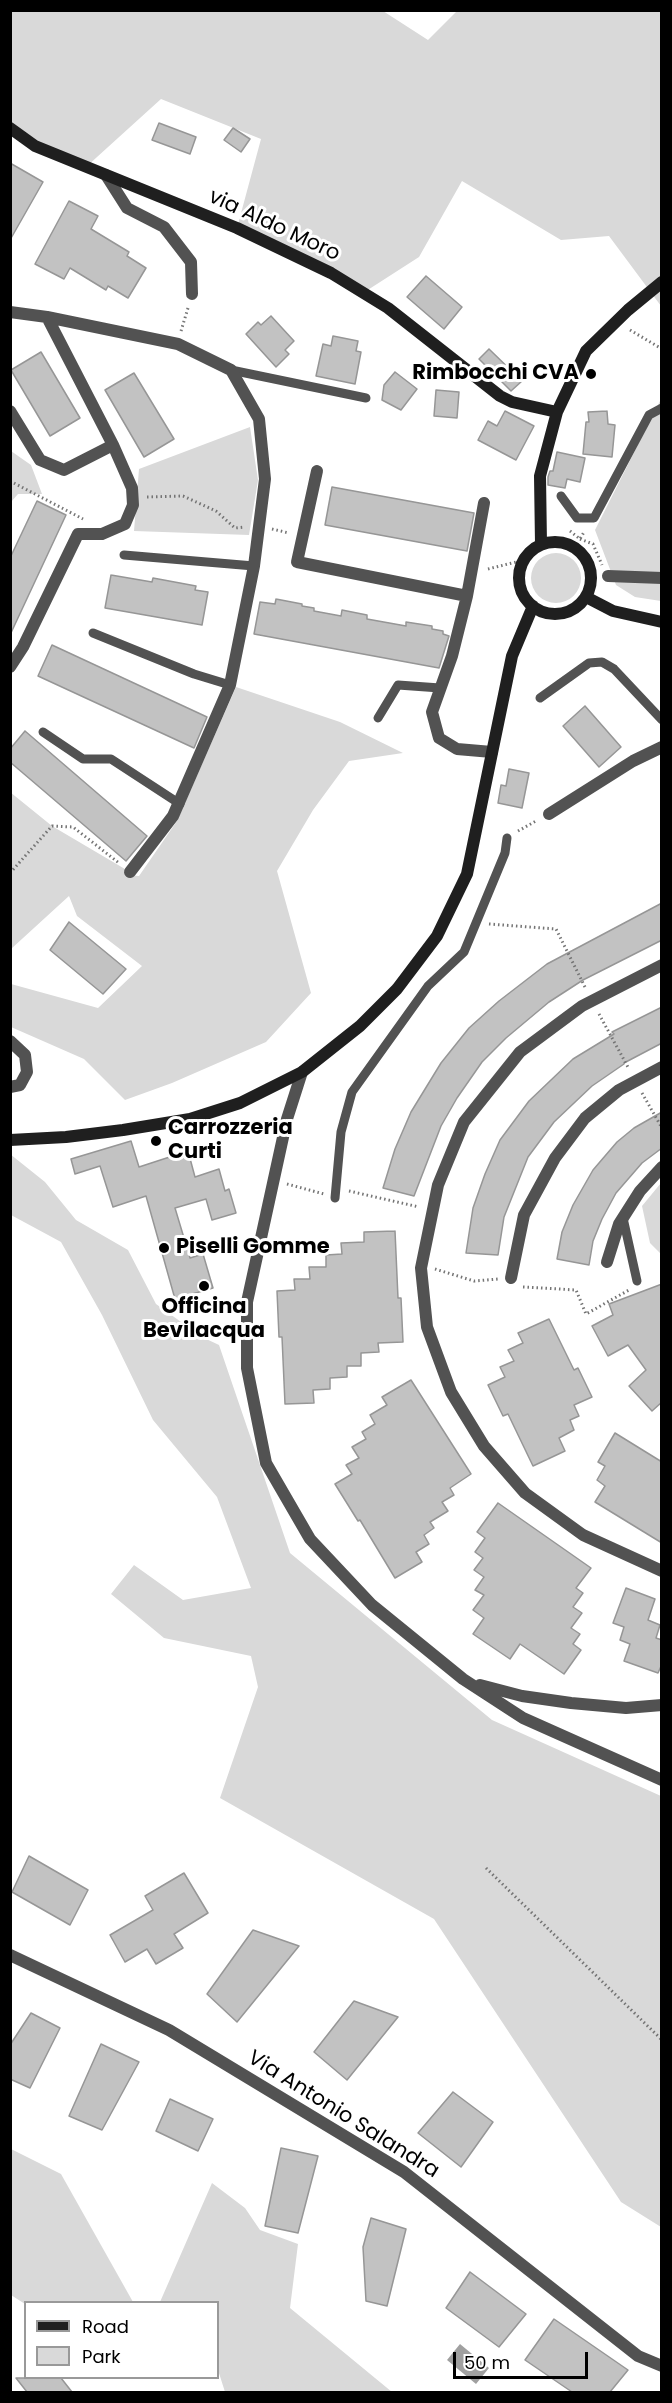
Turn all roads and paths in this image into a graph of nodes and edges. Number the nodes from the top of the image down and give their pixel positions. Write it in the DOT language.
graph roads {
  1 [pos="10,128"];
  2 [pos="106,175"];
  3 [pos="662,282"];
  4 [pos="192,294"];
  5 [pos="10,312"];
  6 [pos="46,316"];
  7 [pos="628,329"];
  8 [pos="178,344"];
  9 [pos="662,349"];
  10 [pos="231,370"];
  11 [pos="366,399"];
  12 [pos="662,408"];
  13 [pos="10,411"];
  14 [pos="556,412"];
  15 [pos="113,445"];
  16 [pos="317,471"];
  17 [pos="10,481"];
  18 [pos="561,496"];
  19 [pos="484,503"];
  20 [pos="133,506"];
  21 [pos="259,526"];
  22 [pos="109,532"];
  23 [pos="302,536"];
  24 [pos="541,544"];
  25 [pos="124,555"];
  26 [pos="524,560"];
  27 [pos="254,566"];
  28 [pos="471,574"];
  29 [pos="608,576"];
  30 [pos="662,578"];
  31 [pos="467,596"];
  32 [pos="586,597"];
  33 [pos="533,606"];
  34 [pos="662,622"];
  35 [pos="93,633"];
  36 [pos="10,667"];
  37 [pos="230,685"];
  38 [pos="440,688"];
  39 [pos="540,698"];
  40 [pos="378,718"];
  41 [pos="662,720"];
  42 [pos="43,732"];
  43 [pos="662,747"];
  44 [pos="492,752"];
  45 [pos="180,804"];
  46 [pos="549,814"];
  47 [pos="507,838"];
  48 [pos="130,872"];
  49 [pos="10,873"];
  50 [pos="477,924"];
  51 [pos="662,965"];
  52 [pos="592,1001"];
  53 [pos="10,1041"];
  54 [pos="662,1067"];
  55 [pos="302,1072"];
  56 [pos="635,1081"];
  57 [pos="10,1087"];
  58 [pos="662,1128"];
  59 [pos="10,1140"];
  60 [pos="662,1167"];
  61 [pos="273,1180"];
  62 [pos="335,1198"];
  63 [pos="433,1210"];
  64 [pos="623,1218"];
  65 [pos="607,1262"];
  66 [pos="421,1265"];
  67 [pos="511,1278"];
  68 [pos="634,1285"];
  69 [pos="662,1571"];
  70 [pos="470,1683"];
  71 [pos="662,1705"];
  72 [pos="662,1780"];
  73 [pos="486,1869"];
  74 [pos="10,1955"];
  75 [pos="662,2040"];
  76 [pos="662,2366"];
  1 -- 2 [label="main road, via Aldo Moro"];
  2 -- 4 [label="street"];
  2 -- 14 [label="main road, via Aldo Moro"];
  3 -- 14 [label="main road"];
  4 -- 8 [label="path"];
  5 -- 6 [label="street"];
  6 -- 8 [label="street"];
  6 -- 15 [label="street"];
  7 -- 9 [label="path"];
  8 -- 10 [label="street"];
  10 -- 11 [label="lane"];
  10 -- 21 [label="street"];
  12 -- 18 [label="lane"];
  13 -- 15 [label="street"];
  14 -- 24 [label="main road"];
  15 -- 20 [label="street"];
  16 -- 23 [label="street"];
  17 -- 22 [label="path"];
  19 -- 28 [label="street"];
  20 -- 21 [label="path"];
  20 -- 22 [label="street"];
  21 -- 23 [label="path"];
  21 -- 27 [label="street"];
  22 -- 36 [label="street"];
  23 -- 31 [label="street"];
  24 -- 26 [label="main road"];
  24 -- 32 [label="main road"];
  25 -- 27 [label="lane"];
  26 -- 28 [label="path"];
  26 -- 33 [label="main road"];
  27 -- 37 [label="street"];
  28 -- 31 [label="street"];
  29 -- 30 [label="street"];
  31 -- 38 [label="street"];
  32 -- 33 [label="main road"];
  32 -- 34 [label="main road"];
  33 -- 44 [label="main road"];
  35 -- 37 [label="lane"];
  37 -- 45 [label="street"];
  38 -- 40 [label="lane"];
  38 -- 44 [label="street"];
  39 -- 41 [label="lane"];
  42 -- 45 [label="lane"];
  43 -- 46 [label="street"];
  44 -- 55 [label="main road"];
  45 -- 48 [label="street"];
  47 -- 50 [label="lane"];
  48 -- 49 [label="path"];
  50 -- 52 [label="path"];
  50 -- 62 [label="lane"];
  51 -- 52 [label="street"];
  52 -- 56 [label="path"];
  52 -- 63 [label="street"];
  53 -- 57 [label="street"];
  54 -- 56 [label="street"];
  55 -- 59 [label="main road"];
  55 -- 61 [label="street"];
  56 -- 58 [label="path"];
  56 -- 67 [label="street"];
  60 -- 64 [label="street"];
  61 -- 62 [label="path"];
  61 -- 70 [label="street"];
  62 -- 63 [label="path"];
  63 -- 66 [label="street"];
  64 -- 65 [label="street"];
  64 -- 68 [label="lane"];
  66 -- 67 [label="path"];
  66 -- 69 [label="street"];
  67 -- 68 [label="path"];
  70 -- 71 [label="street"];
  70 -- 72 [label="street"];
  73 -- 75 [label="path"];
  74 -- 76 [label="street, Via Antonio Salandra"];
}
